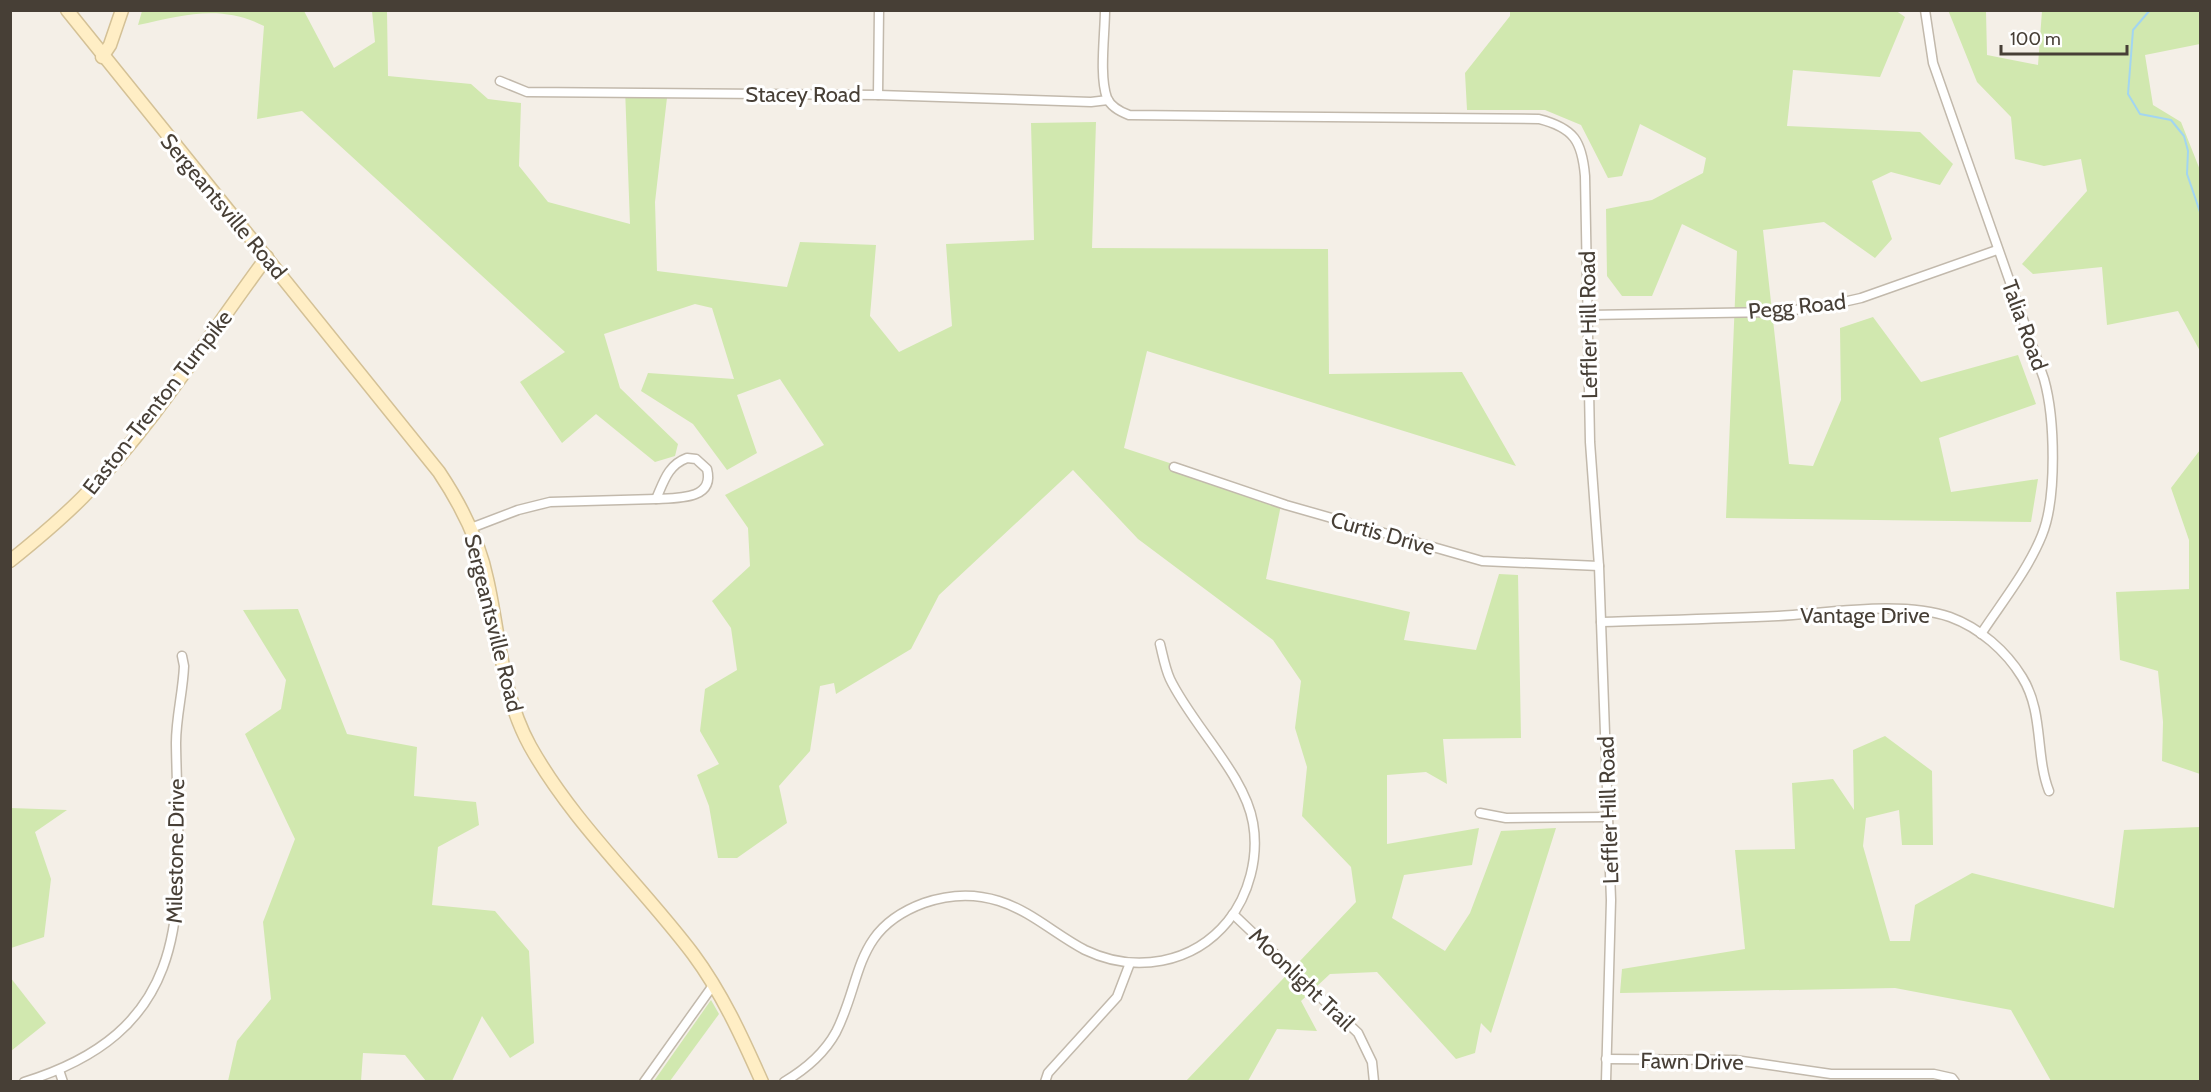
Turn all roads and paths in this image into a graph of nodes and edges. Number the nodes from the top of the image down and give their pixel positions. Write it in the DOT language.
graph roads {
  1 [pos="67,10"];
  2 [pos="122,10"];
  3 [pos="879,10"];
  4 [pos="1105,10"];
  5 [pos="1925,10"];
  6 [pos="102,57"];
  7 [pos="500,81"];
  8 [pos="878,95"];
  9 [pos="1108,100"];
  10 [pos="1997,250"];
  11 [pos="267,257"];
  12 [pos="1588,315"];
  13 [pos="1174,467"];
  14 [pos="656,499"];
  15 [pos="471,528"];
  16 [pos="10,561"];
  17 [pos="1599,566"];
  18 [pos="1601,622"];
  19 [pos="1981,634"];
  20 [pos="1160,644"];
  21 [pos="182,656"];
  22 [pos="2049,791"];
  23 [pos="1480,813"];
  24 [pos="1608,817"];
  25 [pos="1233,914"];
  26 [pos="1130,963"];
  27 [pos="714,984"];
  28 [pos="1606,1059"];
  29 [pos="58,1070"];
  30 [pos="24,1082"];
  31 [pos="63,1082"];
  32 [pos="644,1082"];
  33 [pos="762,1082"];
  34 [pos="784,1082"];
  35 [pos="1045,1082"];
  36 [pos="1374,1082"];
  37 [pos="1606,1082"];
  38 [pos="1955,1082"];
  1 -- 6 [label="main road, Sergeantsville Road"];
  2 -- 6 [label="main road"];
  3 -- 8 [label="street"];
  4 -- 9 [label="street"];
  5 -- 10 [label="street, Talia Road"];
  6 -- 11 [label="main road, Sergeantsville Road"];
  7 -- 8 [label="street, Stacey Road"];
  8 -- 9 [label="street, Stacey Road"];
  9 -- 12 [label="street, Leffler Hill Road"];
  10 -- 12 [label="street, Pegg Road"];
  10 -- 19 [label="street, Talia Road"];
  11 -- 15 [label="main road, Sergeantsville Road"];
  11 -- 16 [label="main road, Easton-Trenton Turnpike"];
  12 -- 17 [label="street, Leffler Hill Road"];
  13 -- 17 [label="street, Curtis Drive"];
  14 -- 14 [label="street"];
  14 -- 15 [label="street"];
  15 -- 27 [label="main road, Sergeantsville Road"];
  17 -- 18 [label="street, Leffler Hill Road"];
  18 -- 19 [label="street, Vantage Drive"];
  18 -- 24 [label="street, Leffler Hill Road"];
  19 -- 22 [label="street, Vantage Drive"];
  20 -- 25 [label="street"];
  21 -- 29 [label="street, Milestone Drive"];
  23 -- 24 [label="street"];
  24 -- 28 [label="street, Leffler Hill Road"];
  25 -- 26 [label="street"];
  25 -- 36 [label="street, Moonlight Trail"];
  26 -- 34 [label="street"];
  26 -- 35 [label="street"];
  27 -- 32 [label="street"];
  27 -- 33 [label="main road, Sergeantsville Road"];
  28 -- 37 [label="street, Leffler Hill Road"];
  28 -- 38 [label="street, Fawn Drive"];
  29 -- 30 [label="street, Milestone Drive"];
  29 -- 31 [label="street"];
}
